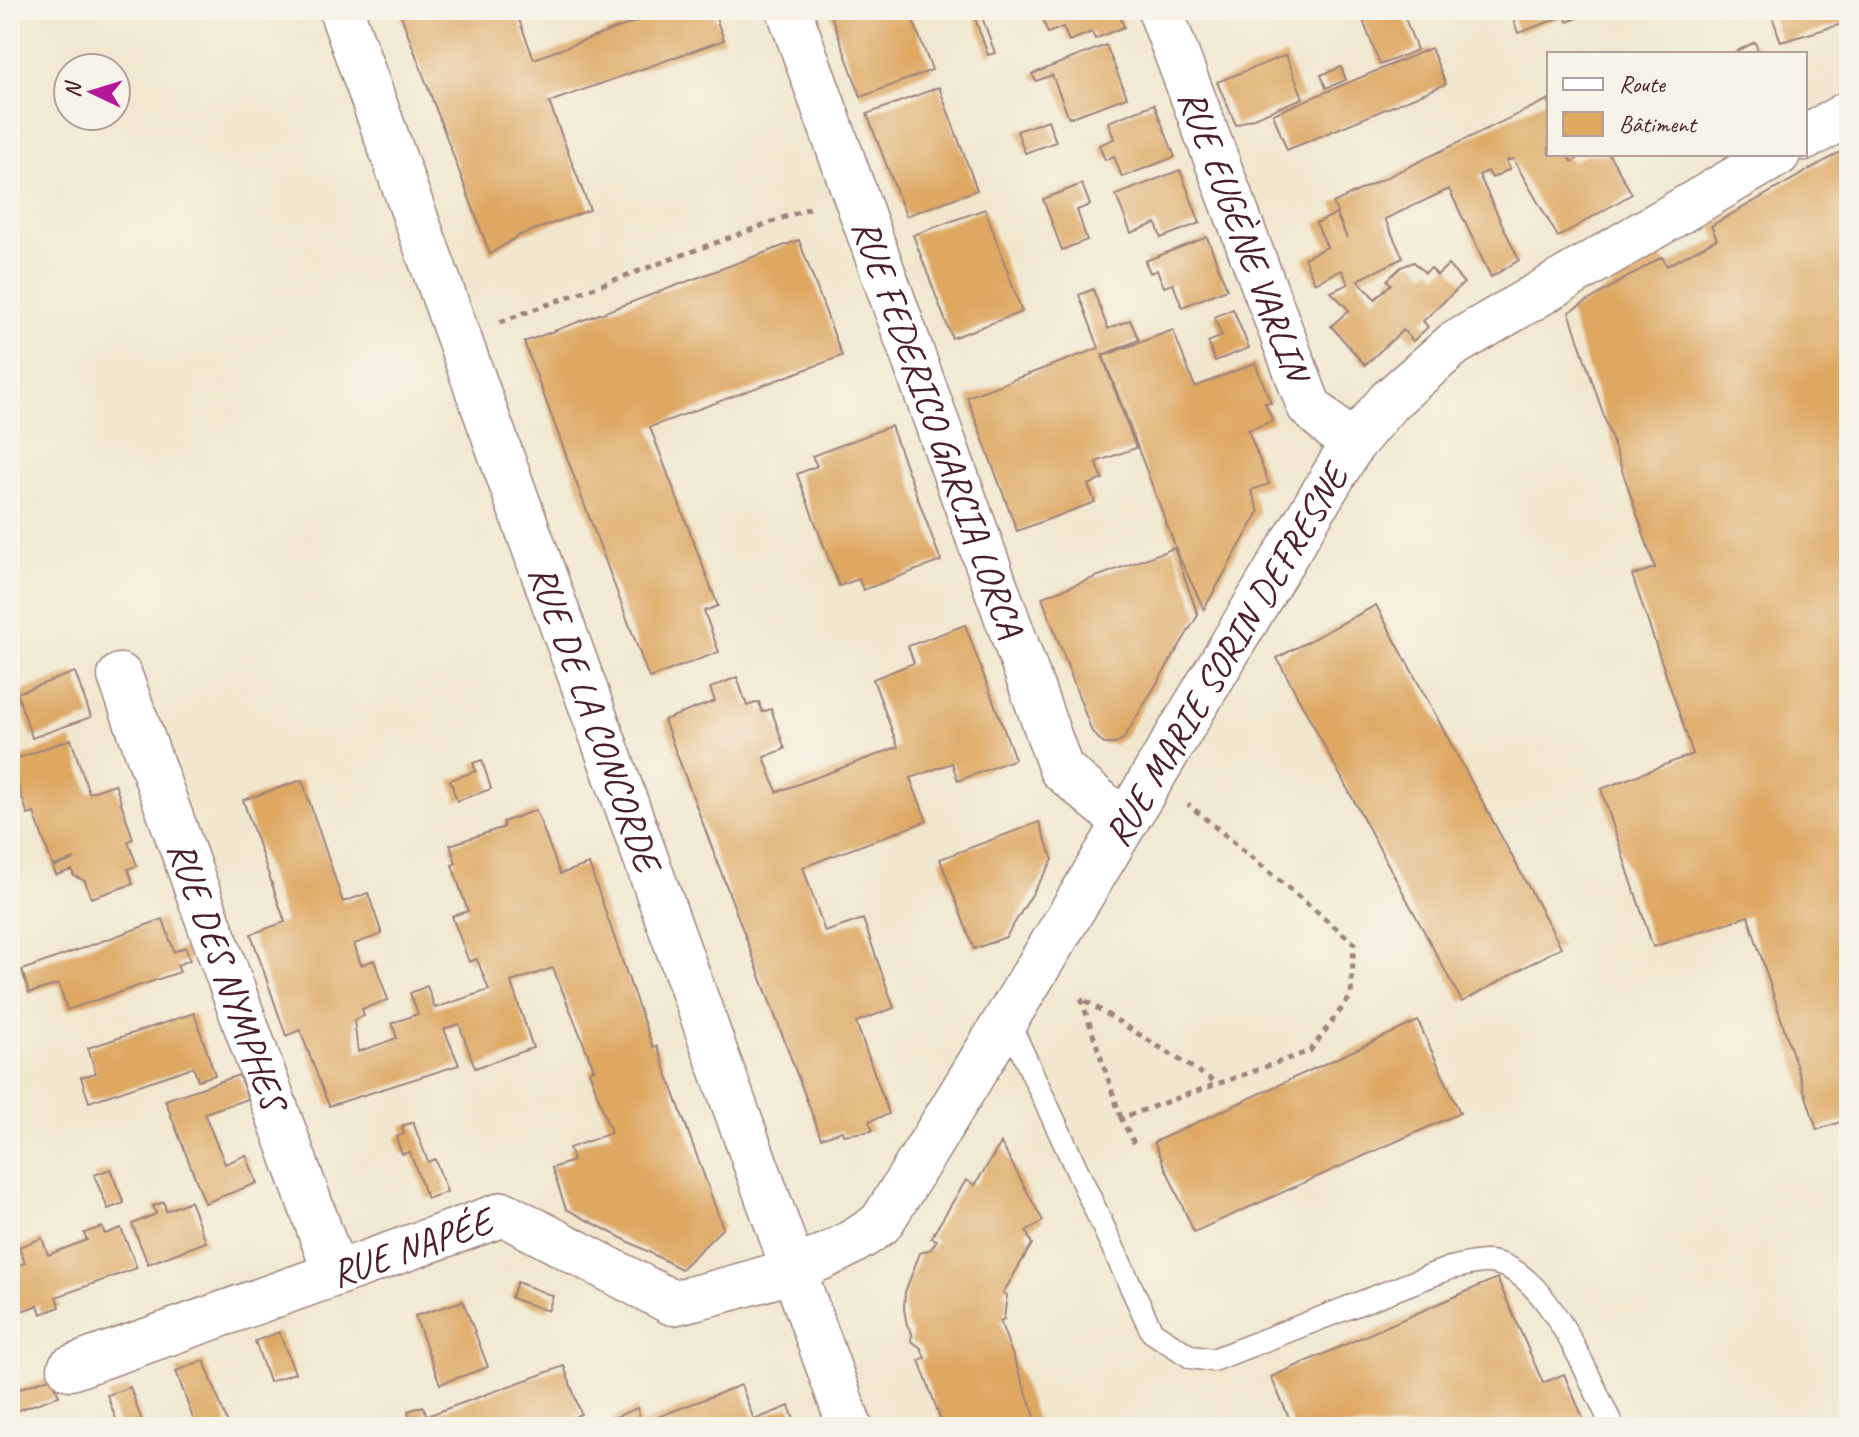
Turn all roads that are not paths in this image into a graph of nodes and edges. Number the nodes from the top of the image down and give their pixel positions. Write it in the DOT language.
graph roads {
  1 [pos="341,10"];
  2 [pos="789,10"];
  3 [pos="1160,10"];
  4 [pos="1849,113"];
  5 [pos="1807,137"];
  6 [pos="1775,156"];
  7 [pos="1352,445"];
  8 [pos="120,676"];
  9 [pos="1123,821"];
  10 [pos="1008,1021"];
  11 [pos="791,1270"];
  12 [pos="335,1273"];
  13 [pos="70,1368"];
  14 [pos="850,1427"];
  15 [pos="1613,1427"];
  1 -- 11 [label="street, RUE DE LA CONCORDE"];
  2 -- 9 [label="street, RUE FEDERICO GARCIA LORCA"];
  3 -- 7 [label="street, RUE EUGÈNE VARLIN"];
  4 -- 5 [label="street"];
  6 -- 7 [label="street, RUE MARIE SORIN DEFRESNE"];
  7 -- 9 [label="street, RUE MARIE SORIN DEFRESNE"];
  8 -- 12 [label="street, RUE DES NYMPHES"];
  9 -- 10 [label="street, RUE MARIE SORIN DEFRESNE"];
  10 -- 11 [label="street, RUE MARIE SORIN DEFRESNE"];
  10 -- 15 [label="lane"];
  11 -- 12 [label="street, RUE NAPÉE"];
  11 -- 14 [label="street, RUE DE LA CONCORDE"];
  12 -- 13 [label="street, RUE NAPÉE"];
}
